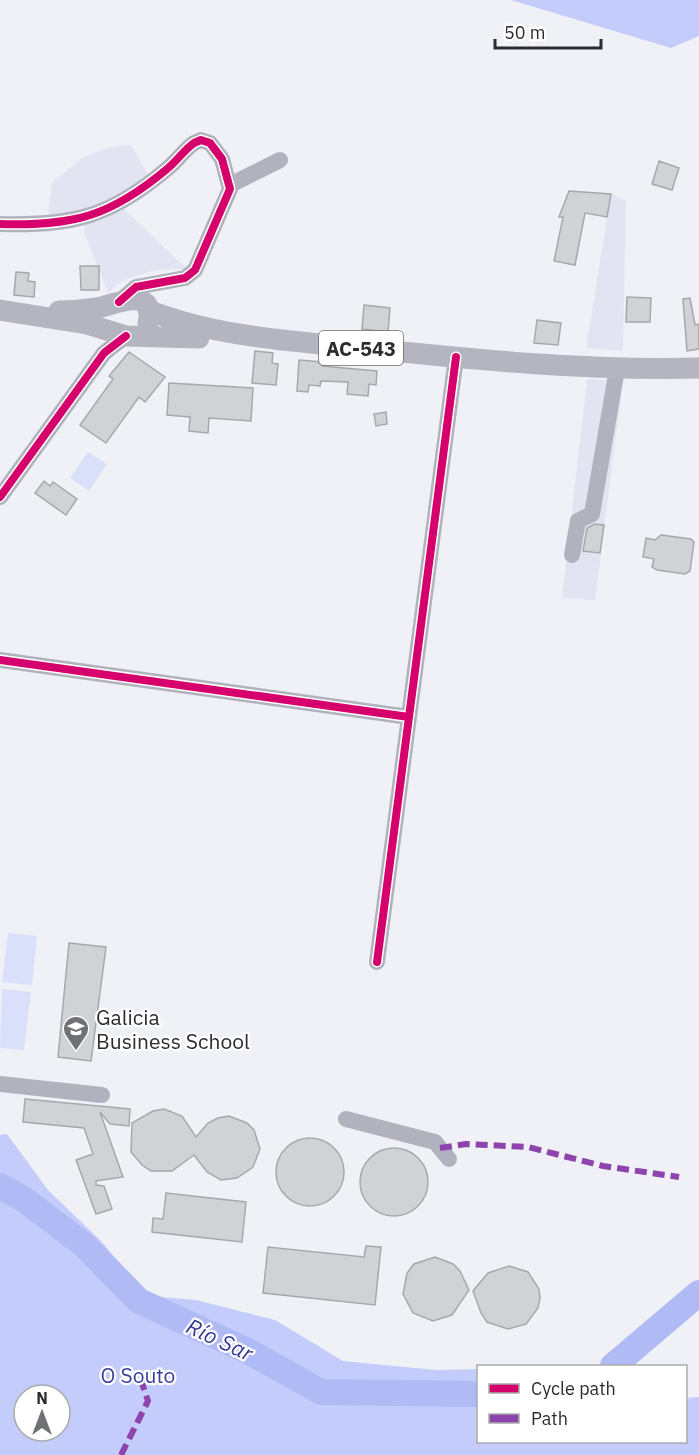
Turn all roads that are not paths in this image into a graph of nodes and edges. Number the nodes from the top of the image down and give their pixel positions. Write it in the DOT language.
graph roads {
  1 [pos="280,160"];
  2 [pos="230,184"];
  3 [pos="0,224"];
  4 [pos="174,281"];
  5 [pos="147,309"];
  6 [pos="0,310"];
  7 [pos="22,313"];
  8 [pos="120,324"];
  9 [pos="266,338"];
  10 [pos="456,357"];
  11 [pos="699,368"];
  12 [pos="617,369"];
  13 [pos="0,497"];
  14 [pos="572,555"];
  15 [pos="0,660"];
  16 [pos="409,717"];
  17 [pos="377,962"];
  18 [pos="0,1084"];
  19 [pos="102,1095"];
  20 [pos="346,1119"];
  21 [pos="449,1159"];
  1 -- 2 [label="street"];
  2 -- 3 [label="street"];
  2 -- 4 [label="street"];
  4 -- 5 [label="street"];
  4 -- 8 [label="street"];
  5 -- 8 [label="main road, AC-543"];
  5 -- 8 [label="main road"];
  5 -- 9 [label="main road, AC-543"];
  6 -- 7 [label="main road, AC-543"];
  7 -- 8 [label="main road, AC-543"];
  7 -- 8 [label="main road, AC-543"];
  8 -- 9 [label="main road, AC-543"];
  8 -- 13 [label="street"];
  9 -- 10 [label="main road, AC-543"];
  10 -- 12 [label="main road, AC-543"];
  10 -- 16 [label="street"];
  11 -- 12 [label="main road, AC-543"];
  12 -- 14 [label="street"];
  15 -- 16 [label="street"];
  16 -- 17 [label="street"];
  18 -- 19 [label="street"];
  20 -- 21 [label="street"];
}
